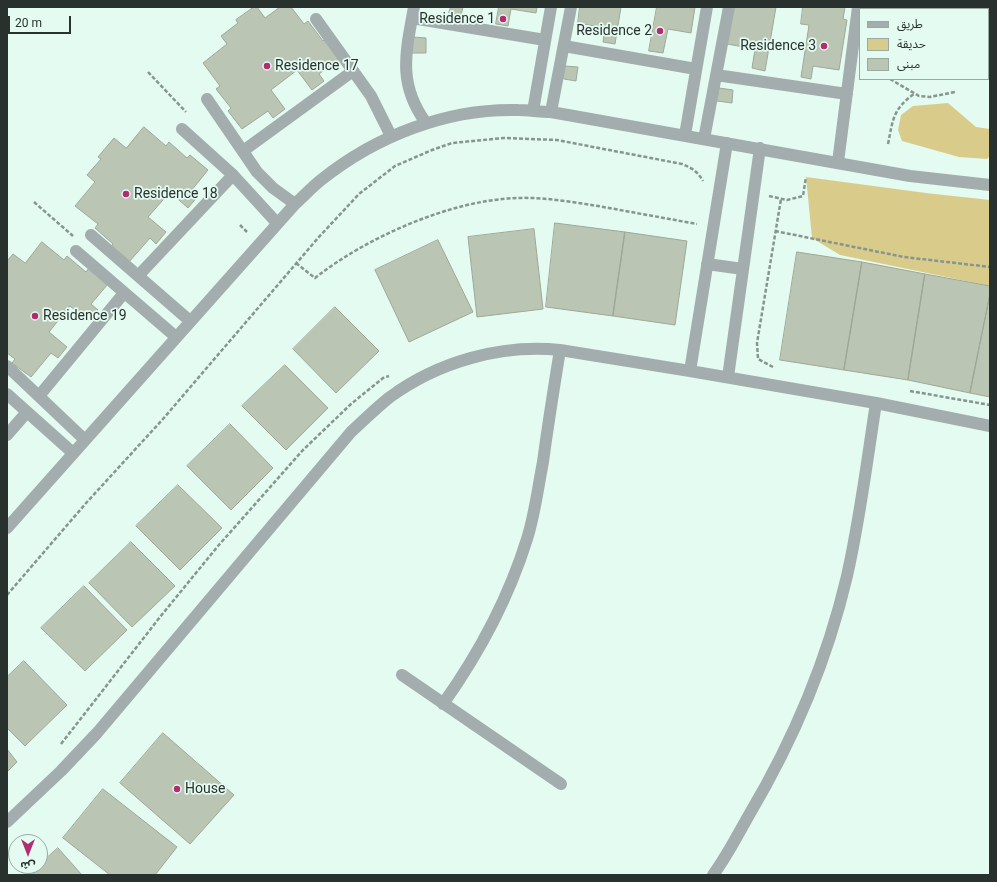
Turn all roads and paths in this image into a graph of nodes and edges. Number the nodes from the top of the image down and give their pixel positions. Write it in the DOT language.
graph roads {
  1 [pos="551,7"];
  2 [pos="571,7"];
  3 [pos="707,7"];
  4 [pos="729,7"];
  5 [pos="858,7"];
  6 [pos="413,13"];
  7 [pos="316,19"];
  8 [pos="545,40"];
  9 [pos="564,46"];
  10 [pos="696,69"];
  11 [pos="353,71"];
  12 [pos="716,75"];
  13 [pos="892,80"];
  14 [pos="955,92"];
  15 [pos="847,94"];
  16 [pos="914,94"];
  17 [pos="207,99"];
  18 [pos="533,111"];
  19 [pos="551,112"];
  20 [pos="426,123"];
  21 [pos="182,129"];
  22 [pos="685,135"];
  23 [pos="391,136"];
  24 [pos="704,138"];
  25 [pos="727,143"];
  26 [pos="888,144"];
  27 [pos="760,148"];
  28 [pos="243,151"];
  29 [pos="838,162"];
  30 [pos="233,175"];
  31 [pos="806,177"];
  32 [pos="990,185"];
  33 [pos="704,186"];
  34 [pos="769,196"];
  35 [pos="781,198"];
  36 [pos="295,204"];
  37 [pos="277,223"];
  38 [pos="699,225"];
  39 [pos="776,231"];
  40 [pos="91,235"];
  41 [pos="76,251"];
  42 [pos="296,263"];
  43 [pos="707,264"];
  44 [pos="990,267"];
  45 [pos="743,269"];
  46 [pos="138,276"];
  47 [pos="124,293"];
  48 [pos="190,321"];
  49 [pos="176,337"];
  50 [pos="560,350"];
  51 [pos="7,366"];
  52 [pos="780,369"];
  53 [pos="690,371"];
  54 [pos="390,375"];
  55 [pos="728,377"];
  56 [pos="905,390"];
  57 [pos="7,394"];
  58 [pos="39,396"];
  59 [pos="876,403"];
  60 [pos="990,405"];
  61 [pos="27,412"];
  62 [pos="990,426"];
  63 [pos="7,435"];
  64 [pos="85,440"];
  65 [pos="73,454"];
  66 [pos="7,528"];
  67 [pos="7,595"];
  68 [pos="402,675"];
  69 [pos="443,704"];
  70 [pos="60,745"];
  71 [pos="561,784"];
  72 [pos="7,822"];
  73 [pos="713,875"];
  1 -- 8 [label="street"];
  2 -- 9 [label="street"];
  3 -- 10 [label="street"];
  4 -- 12 [label="street"];
  5 -- 15 [label="street"];
  6 -- 8 [label="street"];
  6 -- 20 [label="street"];
  7 -- 11 [label="street"];
  8 -- 18 [label="street"];
  9 -- 10 [label="street"];
  9 -- 19 [label="street"];
  10 -- 22 [label="street"];
  11 -- 23 [label="street"];
  11 -- 28 [label="street"];
  12 -- 15 [label="street"];
  12 -- 24 [label="street"];
  13 -- 16 [label="path"];
  14 -- 16 [label="path"];
  15 -- 29 [label="street"];
  16 -- 26 [label="path"];
  17 -- 28 [label="street"];
  18 -- 19 [label="street"];
  18 -- 20 [label="street"];
  19 -- 22 [label="street"];
  20 -- 23 [label="street"];
  21 -- 30 [label="street"];
  22 -- 24 [label="street"];
  23 -- 36 [label="street"];
  24 -- 25 [label="street"];
  25 -- 27 [label="street"];
  25 -- 43 [label="street"];
  27 -- 29 [label="street"];
  27 -- 45 [label="street"];
  28 -- 36 [label="street"];
  29 -- 32 [label="street"];
  30 -- 37 [label="street"];
  30 -- 46 [label="street"];
  31 -- 35 [label="path"];
  33 -- 42 [label="path"];
  34 -- 35 [label="path"];
  35 -- 39 [label="path"];
  36 -- 37 [label="street"];
  37 -- 48 [label="street"];
  38 -- 42 [label="path"];
  39 -- 44 [label="path"];
  39 -- 52 [label="path"];
  40 -- 46 [label="street"];
  41 -- 47 [label="street"];
  42 -- 67 [label="path"];
  43 -- 45 [label="street"];
  43 -- 53 [label="street"];
  45 -- 55 [label="street"];
  46 -- 48 [label="street"];
  47 -- 49 [label="street"];
  47 -- 58 [label="street"];
  48 -- 49 [label="street"];
  49 -- 64 [label="street"];
  50 -- 53 [label="street"];
  50 -- 69 [label="street"];
  50 -- 72 [label="street"];
  51 -- 58 [label="street"];
  53 -- 55 [label="street"];
  54 -- 70 [label="path"];
  55 -- 59 [label="street"];
  56 -- 60 [label="path"];
  57 -- 61 [label="street"];
  58 -- 64 [label="street"];
  59 -- 62 [label="street"];
  59 -- 73 [label="street"];
  61 -- 63 [label="street"];
  61 -- 65 [label="street"];
  64 -- 65 [label="street"];
  65 -- 66 [label="street"];
  68 -- 69 [label="street"];
  69 -- 71 [label="street"];
}
